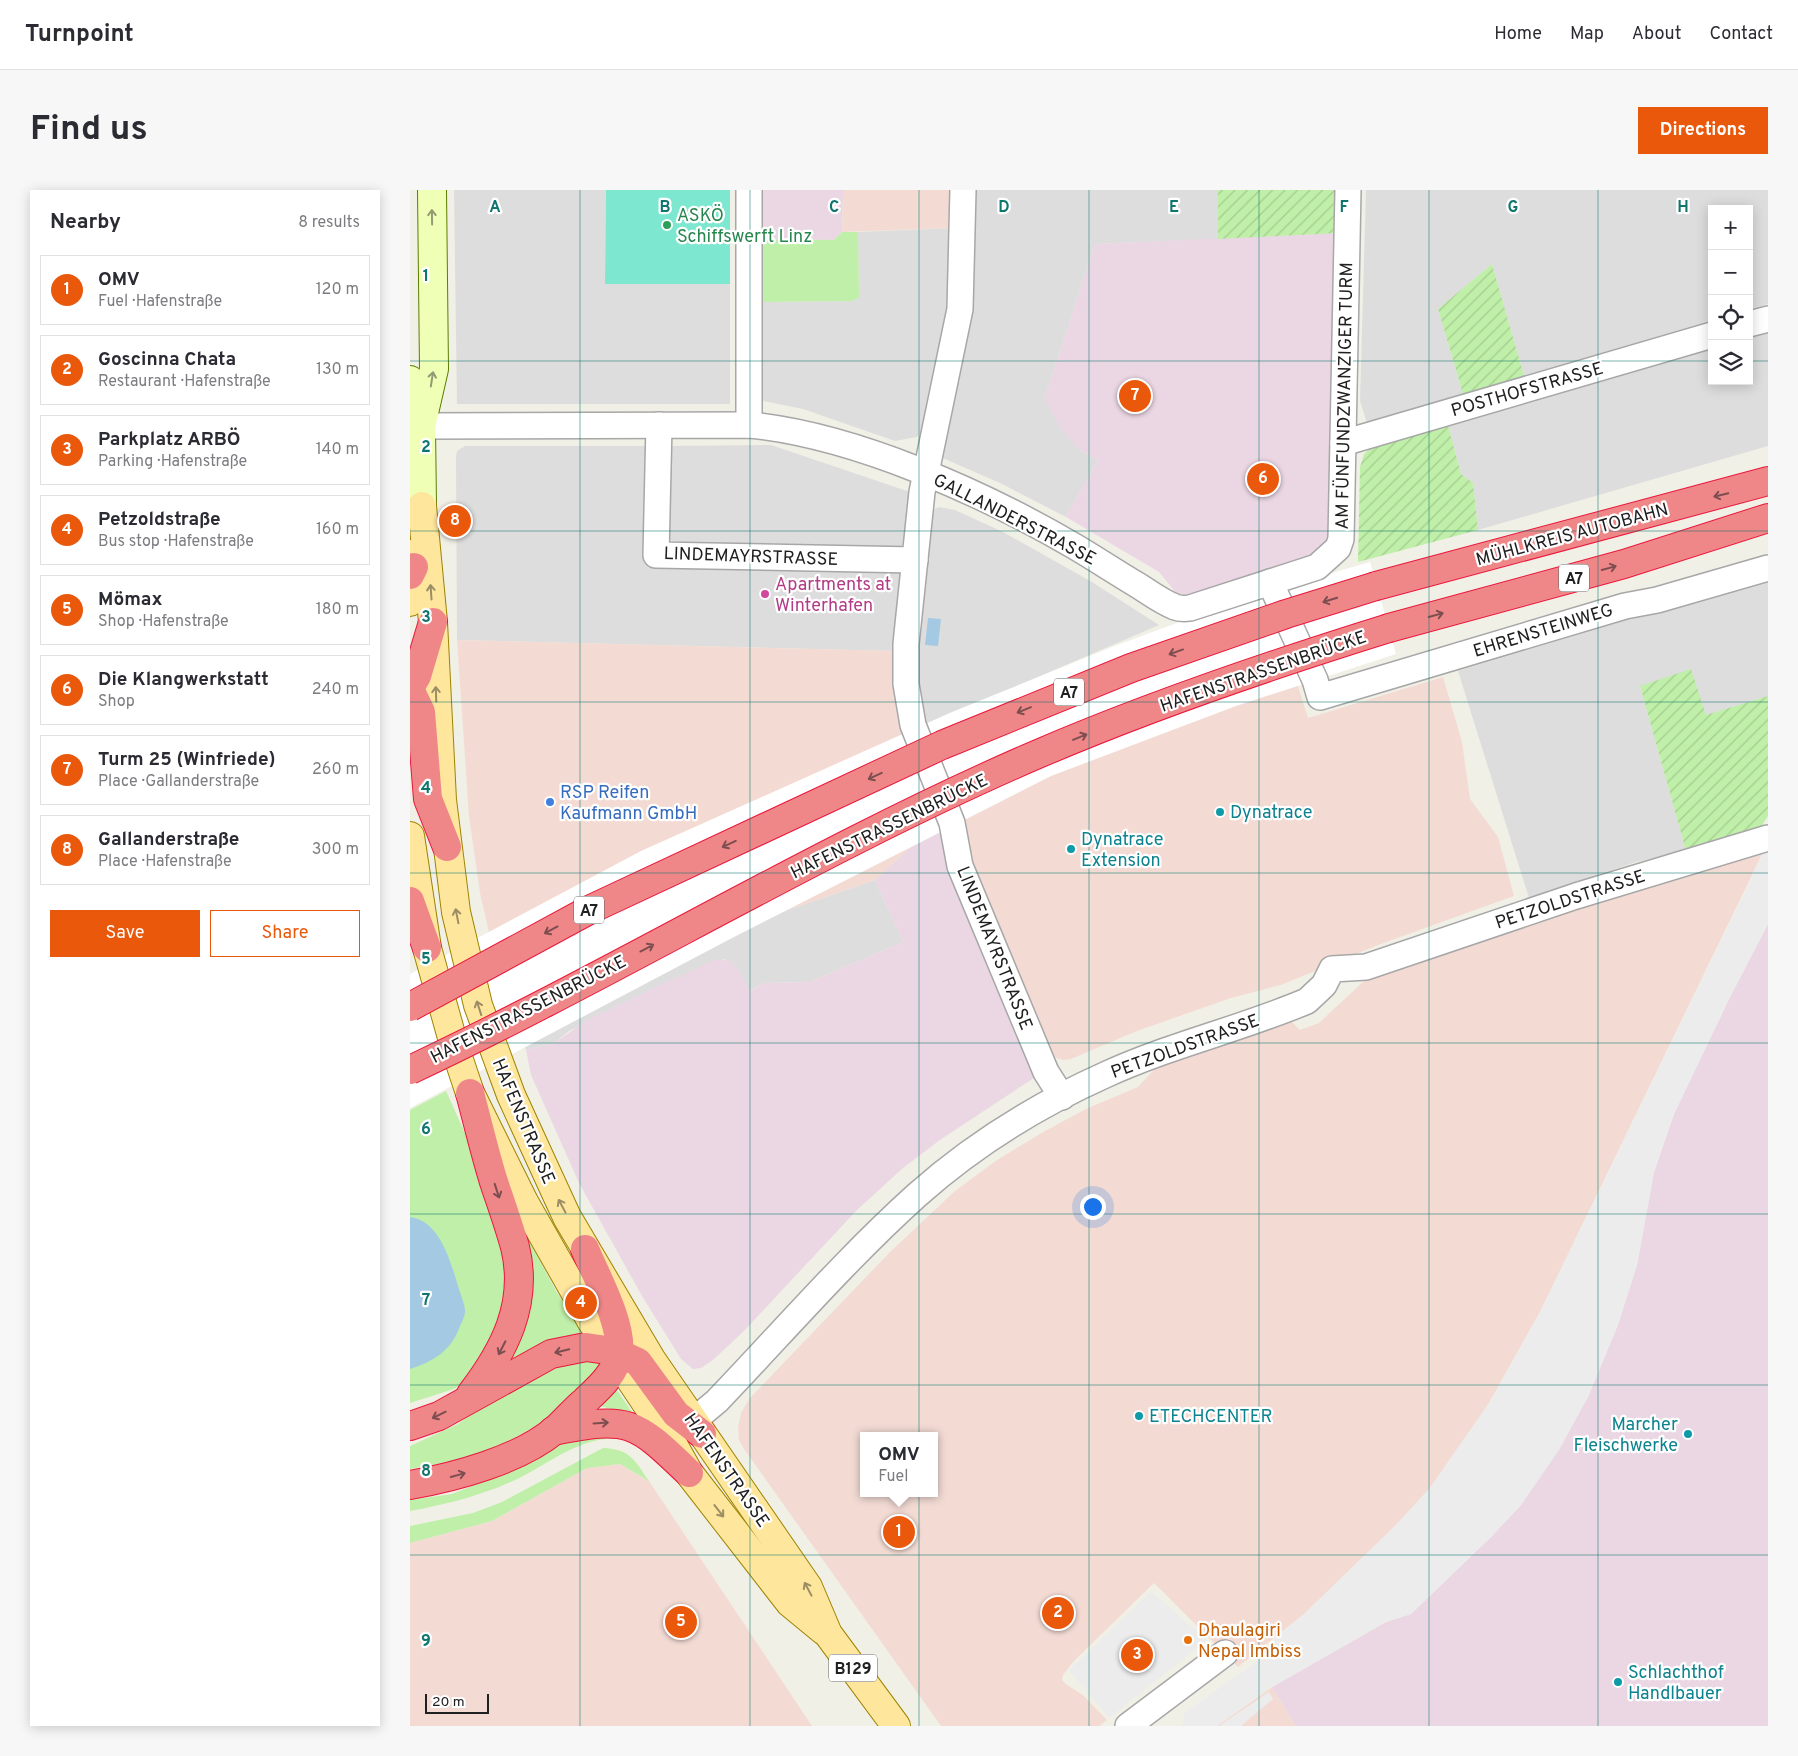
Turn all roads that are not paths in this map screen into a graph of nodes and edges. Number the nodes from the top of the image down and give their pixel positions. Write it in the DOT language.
graph roads {
  1 [pos="432,190"];
  2 [pos="749,190"];
  3 [pos="962,190"];
  4 [pos="1348,190"];
  5 [pos="1768,319"];
  6 [pos="1753,323"];
  7 [pos="1708,336"];
  8 [pos="410,380"];
  9 [pos="659,425"];
  10 [pos="749,425"];
  11 [pos="421,426"];
  12 [pos="1343,443"];
  13 [pos="925,474"];
  14 [pos="1768,482"];
  15 [pos="416,506"];
  16 [pos="1768,518"];
  17 [pos="915,560"];
  18 [pos="1768,568"];
  19 [pos="412,571"];
  20 [pos="1270,582"];
  21 [pos="410,602"];
  22 [pos="433,622"];
  23 [pos="410,688"];
  24 [pos="410,836"];
  25 [pos="1768,838"];
  26 [pos="447,847"];
  27 [pos="410,901"];
  28 [pos="427,948"];
  29 [pos="410,1007"];
  30 [pos="496,1029"];
  31 [pos="410,1070"];
  32 [pos="410,1089"];
  33 [pos="470,1093"];
  34 [pos="1062,1097"];
  35 [pos="585,1249"];
  36 [pos="615,1355"];
  37 [pos="467,1400"];
  38 [pos="410,1426"];
  39 [pos="697,1428"];
  40 [pos="553,1431"];
  41 [pos="689,1473"];
  42 [pos="410,1485"];
  43 [pos="828,1634"];
  44 [pos="1224,1653"];
  45 [pos="896,1726"];
  46 [pos="1128,1726"];
  11 -- 1 [label="main road, HAFENSTRASSE, one-way"];
  2 -- 10 [label="street"];
  3 -- 13 [label="street, LINDEMAYRSTRASSE"];
  4 -- 12 [label="street, AM FÜNFUNDZWANZIGER TURM"];
  5 -- 6 [label="street"];
  7 -- 12 [label="street, POSTHOFSTRASSE"];
  8 -- 11 [label="main road, HAFENSTRASSE"];
  9 -- 10 [label="street, GALLANDERSTRASSE"];
  9 -- 11 [label="street, GALLANDERSTRASSE"];
  9 -- 17 [label="street, LINDEMAYRSTRASSE"];
  10 -- 13 [label="street, GALLANDERSTRASSE"];
  11 -- 15 [label="main road, HAFENSTRASSE"];
  12 -- 20 [label="street, AM FÜNFUNDZWANZIGER TURM"];
  13 -- 17 [label="street, LINDEMAYRSTRASSE"];
  13 -- 20 [label="street, GALLANDERSTRASSE"];
  14 -- 29 [label="highway, MÜHLKREIS AUTOBAHN / A7, one-way, bridge"];
  15 -- 19 [label="main road, HAFENSTRASSE"];
  22 -- 15 [label="main road, HAFENSTRASSE, one-way"];
  30 -- 16 [label="highway, HAFENSTRASSENBRÜCKE / A7, one-way, bridge"];
  17 -- 34 [label="street, LINDEMAYRSTRASSE"];
  18 -- 20 [label="street, EHRENSTEINWEG"];
  19 -- 21 [label="main road, HAFENSTRASSE"];
  22 -- 23 [label="highway"];
  26 -- 22 [label="main road, HAFENSTRASSE, one-way"];
  23 -- 26 [label="highway"];
  24 -- 28 [label="main road, HAFENSTRASSE"];
  25 -- 34 [label="street, PETZOLDSTRASSE"];
  35 -- 26 [label="main road, HAFENSTRASSE, one-way"];
  27 -- 28 [label="highway"];
  28 -- 33 [label="main road, HAFENSTRASSE"];
  30 -- 31 [label="highway, HAFENSTRASSENBRÜCKE / A7, bridge"];
  30 -- 32 [label="highway, bridge"];
  33 -- 36 [label="main road, HAFENSTRASSE"];
  33 -- 37 [label="highway, one-way"];
  34 -- 39 [label="street, PETZOLDSTRASSE"];
  35 -- 36 [label="highway"];
  35 -- 39 [label="main road, HAFENSTRASSE"];
  36 -- 37 [label="highway, one-way"];
  36 -- 39 [label="highway"];
  36 -- 40 [label="highway"];
  36 -- 41 [label="main road, HAFENSTRASSE"];
  37 -- 38 [label="highway, one-way"];
  43 -- 39 [label="main road, HAFENSTRASSE, one-way"];
  40 -- 41 [label="highway, one-way"];
  42 -- 40 [label="highway, one-way"];
  41 -- 43 [label="main road, HAFENSTRASSE, one-way"];
  43 -- 45 [label="main road, HAFENSTRASSE / B129"];
  44 -- 46 [label="street"];
}
